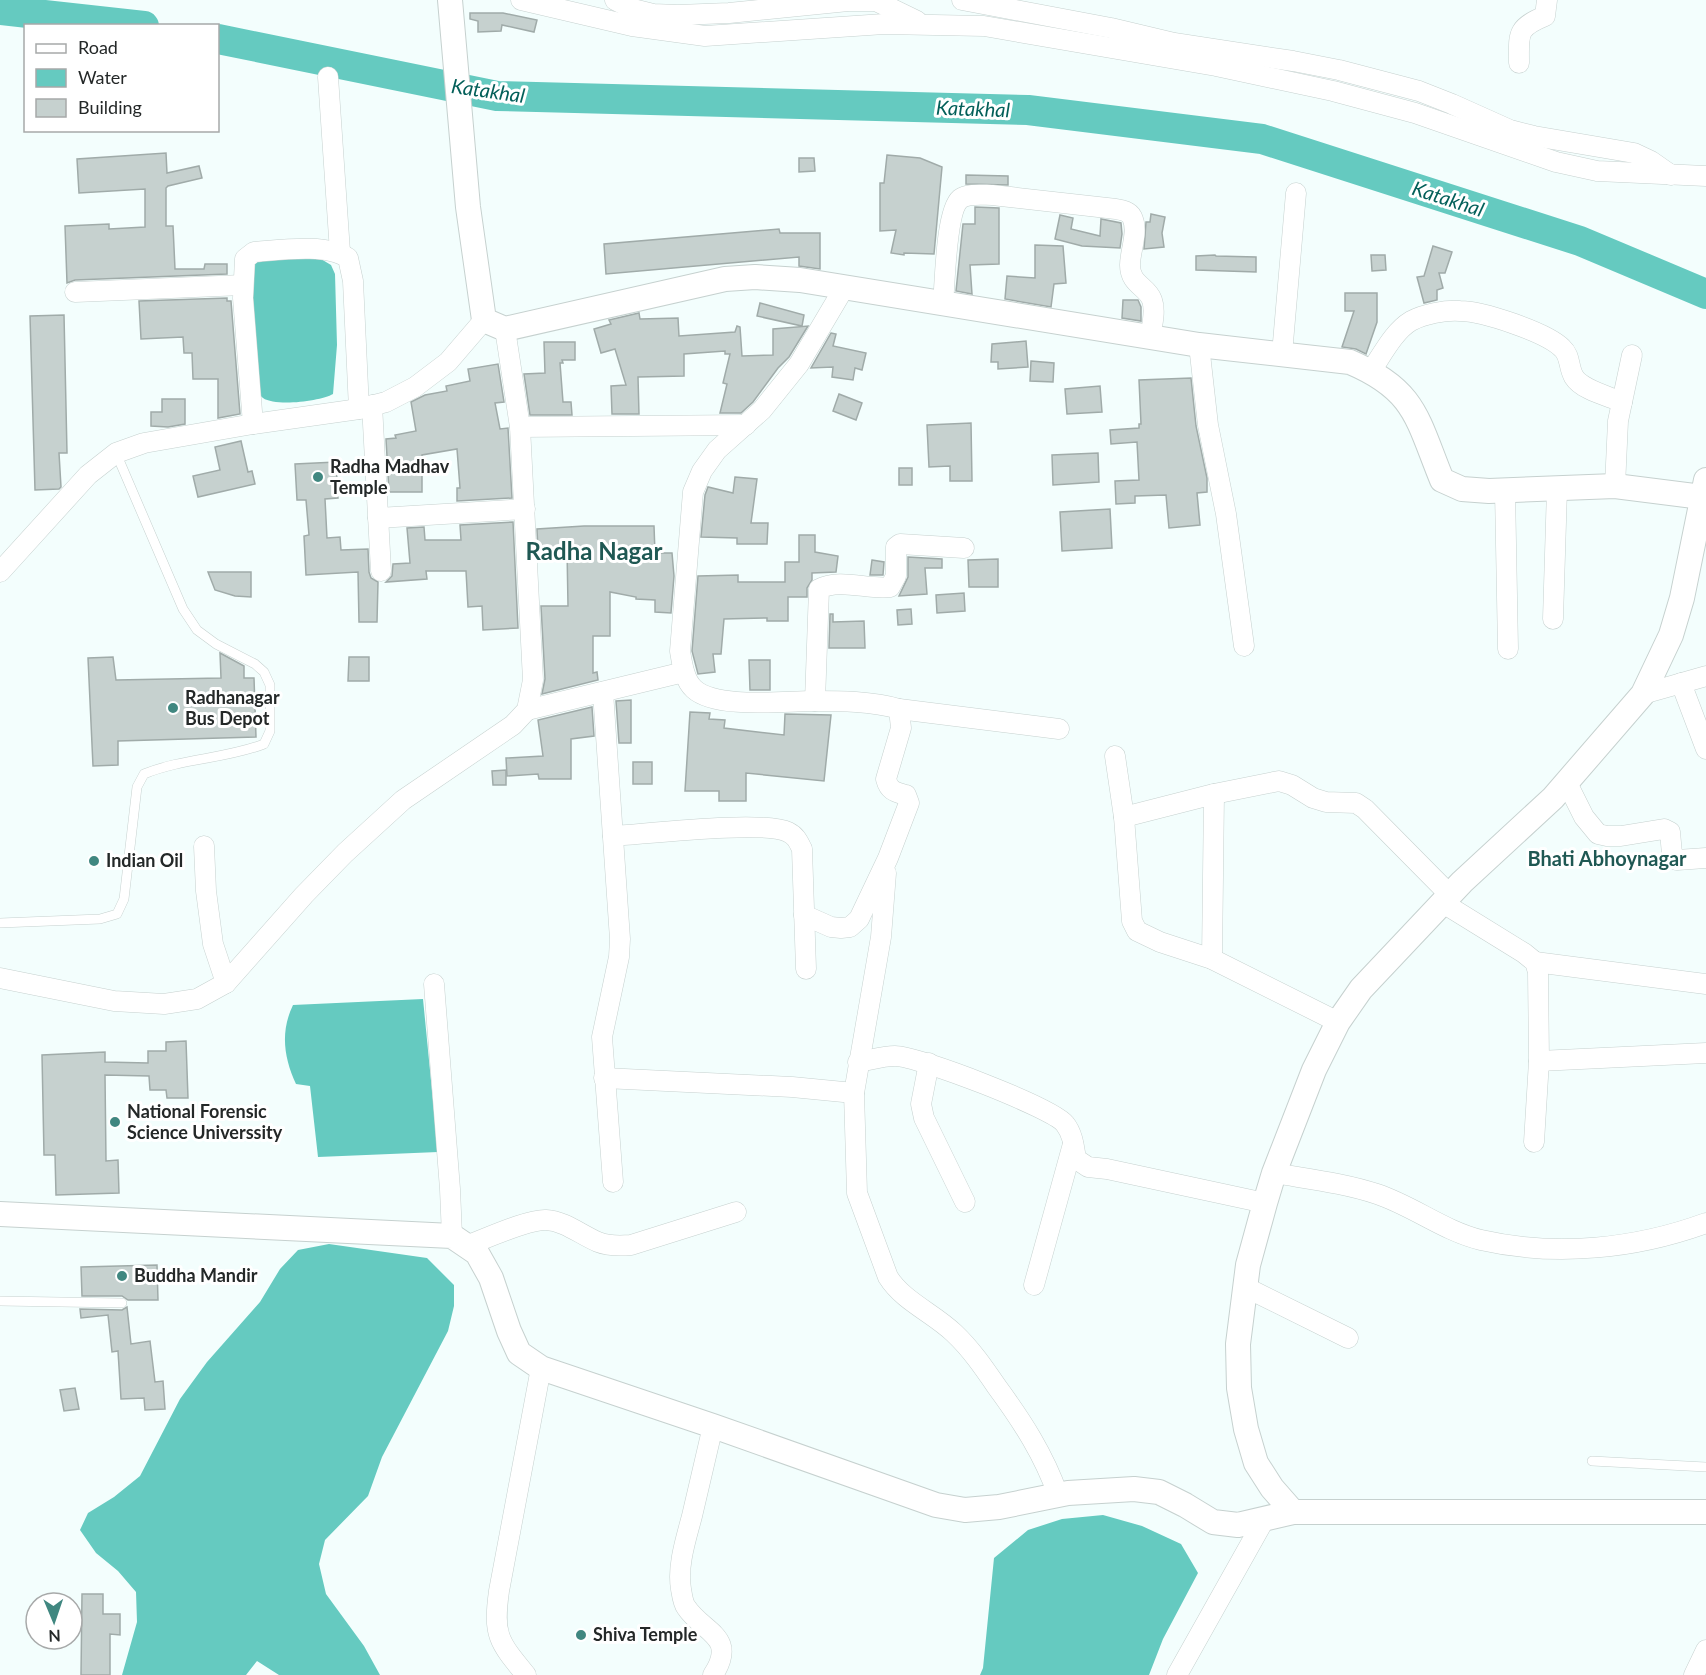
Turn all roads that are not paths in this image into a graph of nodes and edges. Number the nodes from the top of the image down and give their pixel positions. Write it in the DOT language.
graph roads {
  1 [pos="521,0"];
  2 [pos="615,0"];
  3 [pos="962,0"];
  4 [pos="1547,0"];
  5 [pos="880,1"];
  6 [pos="450,5"];
  7 [pos="925,24"];
  8 [pos="1519,63"];
  9 [pos="328,78"];
  10 [pos="1671,175"];
  11 [pos="1706,176"];
  12 [pos="1296,193"];
  13 [pos="340,252"];
  14 [pos="243,285"];
  15 [pos="844,288"];
  16 [pos="75,292"];
  17 [pos="943,304"];
  18 [pos="494,325"];
  19 [pos="1150,338"];
  20 [pos="1199,345"];
  21 [pos="1282,354"];
  22 [pos="1632,355"];
  23 [pos="1371,371"];
  24 [pos="1622,402"];
  25 [pos="365,407"];
  26 [pos="252,424"];
  27 [pos="746,424"];
  28 [pos="520,427"];
  29 [pos="116,453"];
  30 [pos="1615,486"];
  31 [pos="1704,488"];
  32 [pos="1557,489"];
  33 [pos="1505,491"];
  34 [pos="525,509"];
  35 [pos="378,518"];
  36 [pos="964,548"];
  37 [pos="381,571"];
  38 [pos="0,572"];
  39 [pos="1553,619"];
  40 [pos="1244,646"];
  41 [pos="1508,649"];
  42 [pos="684,672"];
  43 [pos="1706,676"];
  44 [pos="1681,683"];
  45 [pos="603,692"];
  46 [pos="1643,694"];
  47 [pos="815,701"];
  48 [pos="899,709"];
  49 [pos="527,710"];
  50 [pos="1059,729"];
  51 [pos="1706,749"];
  52 [pos="1115,756"];
  53 [pos="1567,783"];
  54 [pos="1214,794"];
  55 [pos="1124,817"];
  56 [pos="613,836"];
  57 [pos="204,846"];
  58 [pos="888,858"];
  59 [pos="1706,858"];
  60 [pos="1447,899"];
  61 [pos="804,915"];
  62 [pos="0,923"];
  63 [pos="1212,959"];
  64 [pos="1535,962"];
  65 [pos="806,969"];
  66 [pos="0,978"];
  67 [pos="226,983"];
  68 [pos="434,984"];
  69 [pos="1706,984"];
  70 [pos="1338,1022"];
  71 [pos="1706,1053"];
  72 [pos="1539,1060"];
  73 [pos="858,1062"];
  74 [pos="929,1063"];
  75 [pos="604,1078"];
  76 [pos="854,1093"];
  77 [pos="1534,1142"];
  78 [pos="1073,1144"];
  79 [pos="1274,1173"];
  80 [pos="613,1182"];
  81 [pos="965,1202"];
  82 [pos="1265,1203"];
  83 [pos="736,1212"];
  84 [pos="0,1214"];
  85 [pos="1706,1223"];
  86 [pos="459,1241"];
  87 [pos="1034,1285"];
  88 [pos="1245,1287"];
  89 [pos="0,1301"];
  90 [pos="122,1303"];
  91 [pos="1348,1338"];
  92 [pos="541,1368"];
  93 [pos="713,1426"];
  94 [pos="1592,1461"];
  95 [pos="1706,1467"];
  96 [pos="1058,1495"];
  97 [pos="1293,1512"];
  98 [pos="1706,1512"];
  99 [pos="1264,1520"];
  100 [pos="1706,1650"];
  101 [pos="526,1675"];
  102 [pos="713,1675"];
  103 [pos="1177,1675"];
  104 [pos="1694,1675"];
  1 -- 7 [label="street"];
  2 -- 5 [label="street"];
  3 -- 10 [label="street"];
  4 -- 8 [label="street"];
  5 -- 7 [label="street"];
  6 -- 18 [label="street"];
  7 -- 10 [label="street"];
  9 -- 13 [label="street"];
  10 -- 11 [label="street"];
  12 -- 21 [label="street"];
  13 -- 14 [label="street"];
  13 -- 25 [label="street"];
  14 -- 16 [label="street"];
  14 -- 26 [label="street"];
  15 -- 17 [label="street"];
  15 -- 18 [label="street"];
  15 -- 27 [label="street"];
  17 -- 19 [label="street"];
  17 -- 19 [label="street"];
  18 -- 25 [label="street"];
  18 -- 28 [label="street"];
  19 -- 20 [label="street"];
  20 -- 21 [label="street"];
  20 -- 40 [label="street"];
  21 -- 23 [label="street"];
  22 -- 24 [label="street"];
  23 -- 24 [label="street"];
  23 -- 33 [label="street"];
  24 -- 30 [label="street"];
  25 -- 26 [label="street"];
  25 -- 35 [label="street"];
  26 -- 29 [label="street"];
  27 -- 28 [label="street"];
  27 -- 42 [label="street"];
  28 -- 34 [label="street"];
  29 -- 38 [label="street"];
  29 -- 62 [label="lane"];
  30 -- 31 [label="street"];
  30 -- 32 [label="street"];
  31 -- 46 [label="street"];
  32 -- 33 [label="street"];
  32 -- 39 [label="street"];
  33 -- 41 [label="street"];
  34 -- 35 [label="street"];
  34 -- 49 [label="street"];
  35 -- 37 [label="street"];
  36 -- 47 [label="street"];
  42 -- 45 [label="street"];
  42 -- 47 [label="street"];
  43 -- 44 [label="street"];
  44 -- 46 [label="street"];
  44 -- 51 [label="street"];
  45 -- 49 [label="street"];
  45 -- 56 [label="street"];
  46 -- 53 [label="street"];
  47 -- 48 [label="street"];
  48 -- 50 [label="street"];
  48 -- 58 [label="street"];
  49 -- 67 [label="street"];
  52 -- 55 [label="street"];
  53 -- 59 [label="street"];
  53 -- 60 [label="street"];
  54 -- 55 [label="street"];
  54 -- 60 [label="street"];
  54 -- 63 [label="street"];
  55 -- 63 [label="street"];
  56 -- 61 [label="street"];
  56 -- 75 [label="street"];
  57 -- 67 [label="street"];
  58 -- 61 [label="street"];
  58 -- 73 [label="street"];
  60 -- 64 [label="street"];
  60 -- 70 [label="street"];
  61 -- 65 [label="street"];
  63 -- 70 [label="street"];
  64 -- 69 [label="street"];
  64 -- 72 [label="street"];
  66 -- 67 [label="street"];
  68 -- 86 [label="street"];
  70 -- 79 [label="street"];
  71 -- 72 [label="street"];
  72 -- 77 [label="street"];
  73 -- 74 [label="street"];
  73 -- 76 [label="street"];
  74 -- 78 [label="street"];
  74 -- 81 [label="street"];
  75 -- 76 [label="street"];
  75 -- 80 [label="street"];
  76 -- 96 [label="street"];
  78 -- 82 [label="street"];
  78 -- 87 [label="street"];
  79 -- 82 [label="street"];
  79 -- 85 [label="street"];
  82 -- 88 [label="street"];
  83 -- 86 [label="street"];
  84 -- 86 [label="street"];
  86 -- 92 [label="street"];
  88 -- 91 [label="street"];
  88 -- 97 [label="street"];
  89 -- 90 [label="lane"];
  92 -- 93 [label="street"];
  92 -- 101 [label="street"];
  93 -- 96 [label="street"];
  93 -- 102 [label="street"];
  94 -- 95 [label="lane"];
  96 -- 99 [label="street"];
  97 -- 98 [label="street"];
  97 -- 99 [label="street"];
  99 -- 103 [label="street"];
  100 -- 104 [label="street"];
}
